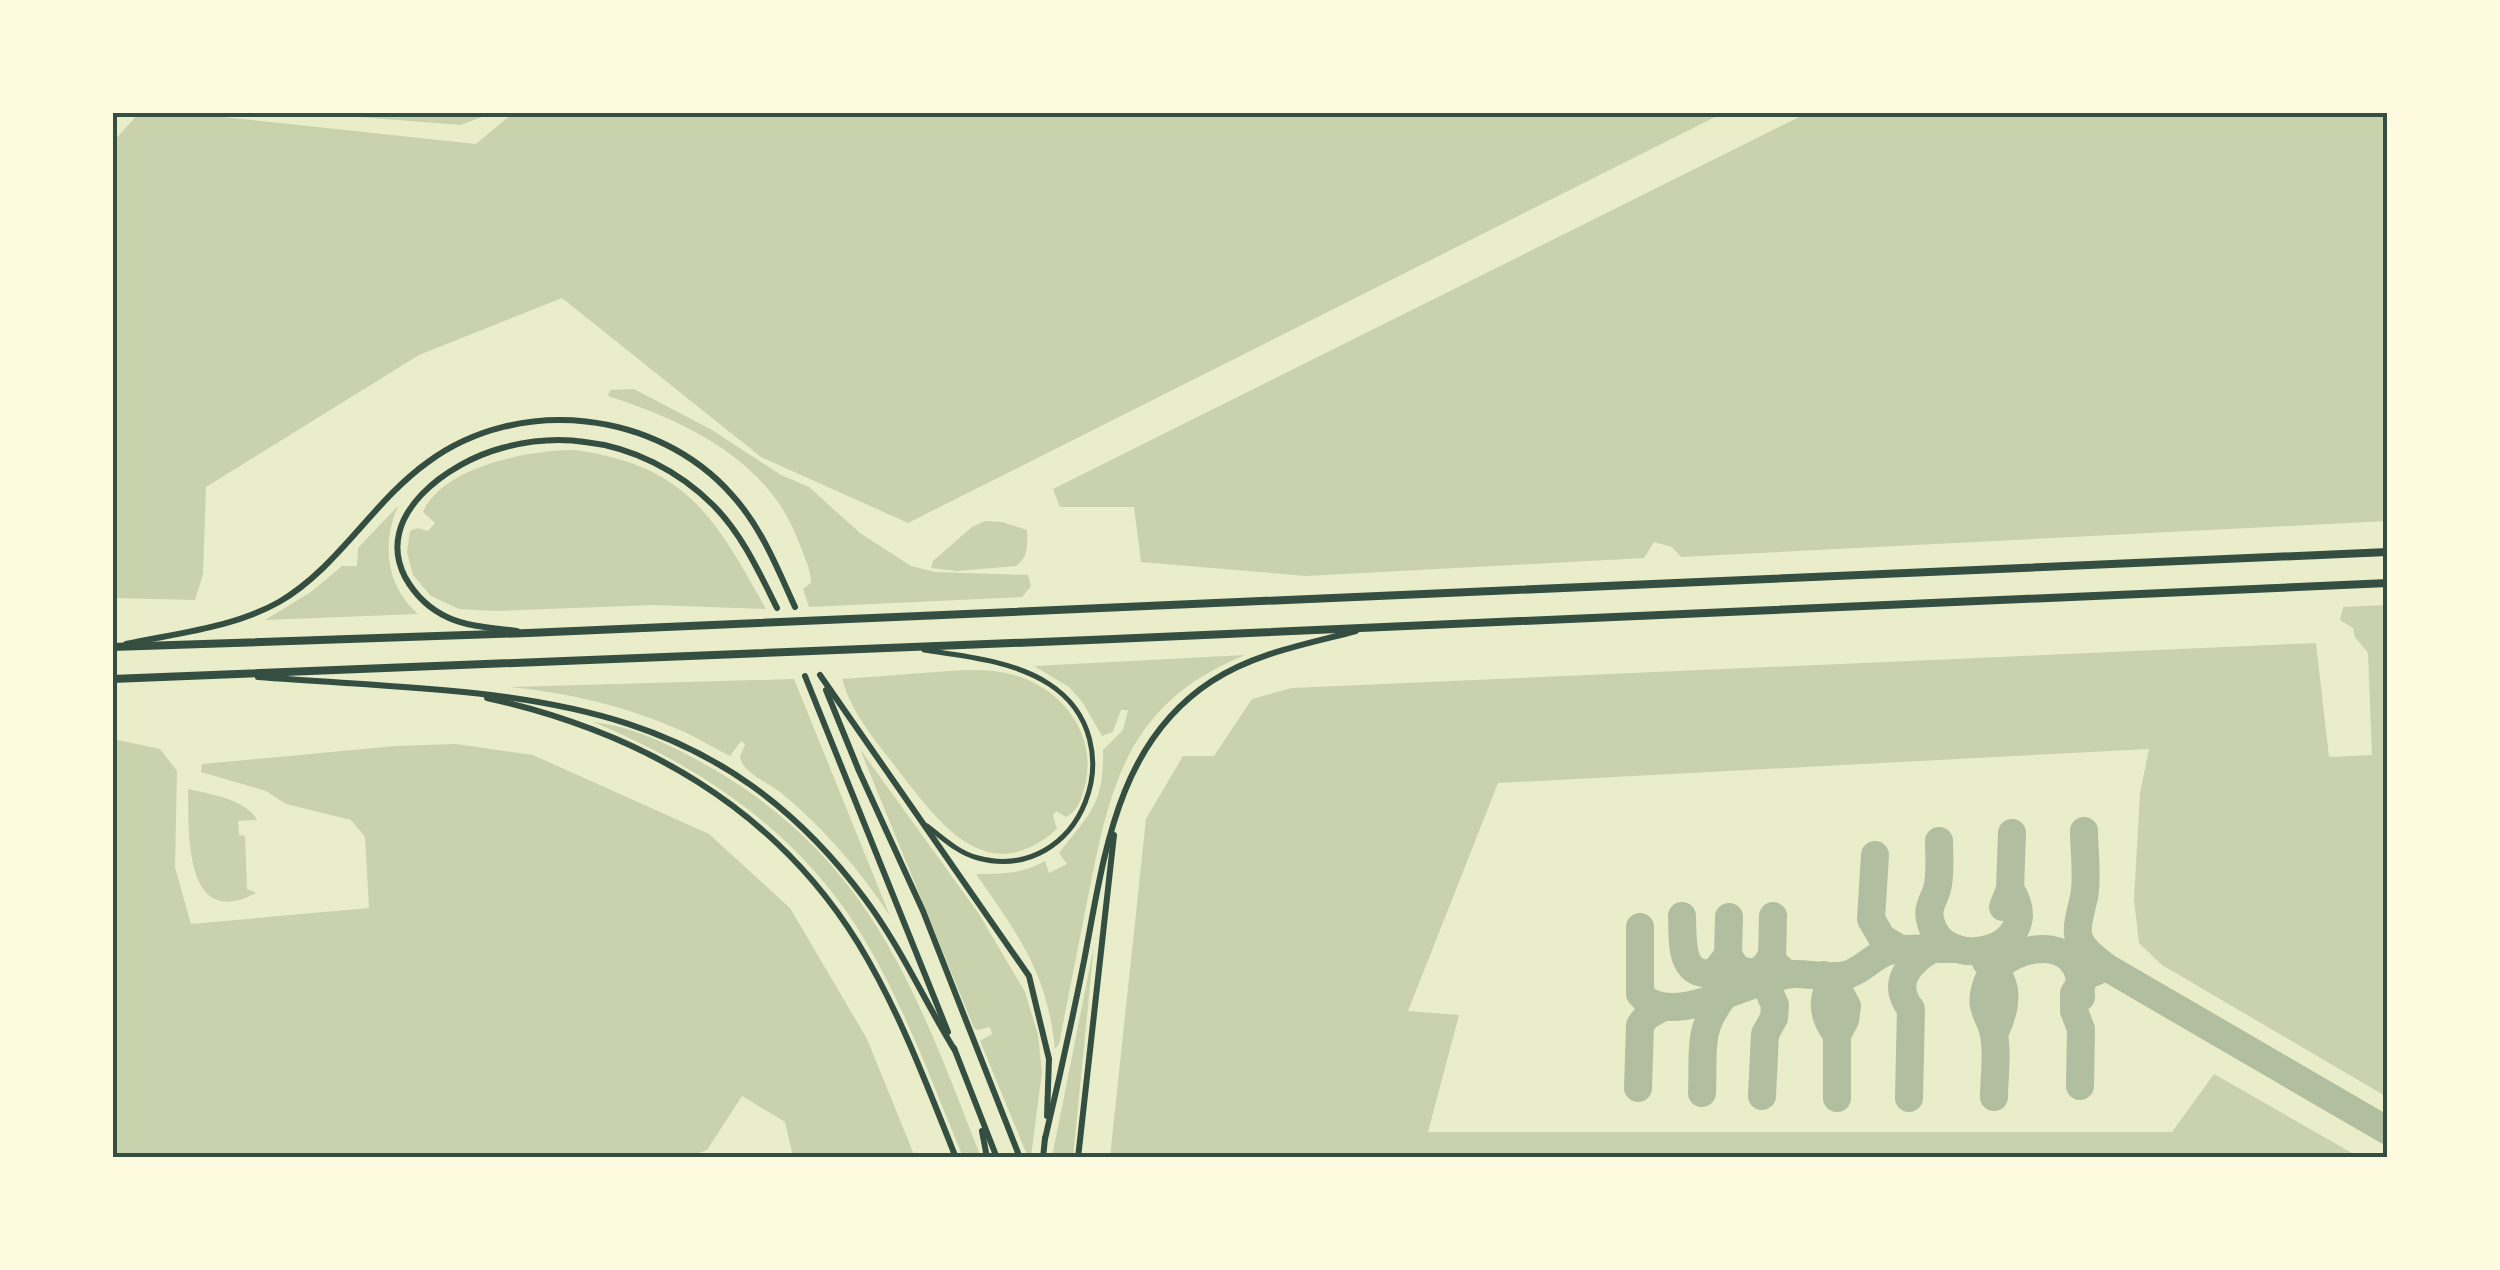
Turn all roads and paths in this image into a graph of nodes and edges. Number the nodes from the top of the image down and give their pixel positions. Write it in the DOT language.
graph roads {
  1 [pos="2388,552"];
  2 [pos="2388,583"];
  3 [pos="777,608"];
  4 [pos="795,608"];
  5 [pos="1375,626"];
  6 [pos="528,633"];
  7 [pos="112,647"];
  8 [pos="922,650"];
  9 [pos="235,675"];
  10 [pos="804,676"];
  11 [pos="112,680"];
  12 [pos="462,692"];
  13 [pos="1117,809"];
  14 [pos="925,824"];
  15 [pos="954,1049"];
  16 [pos="978,1110"];
  17 [pos="1045,1139"];
  18 [pos="956,1158"];
  19 [pos="988,1158"];
  20 [pos="996,1158"];
  21 [pos="1020,1158"];
  22 [pos="1042,1158"];
  23 [pos="1078,1158"];
  1 -- 6 [label="highway"];
  2 -- 5 [label="highway"];
  3 -- 6 [label="main road"];
  4 -- 7 [label="main road"];
  5 -- 8 [label="highway"];
  5 -- 13 [label="main road"];
  6 -- 7 [label="highway"];
  8 -- 9 [label="highway"];
  8 -- 14 [label="street"];
  9 -- 11 [label="highway"];
  9 -- 12 [label="main road"];
  10 -- 15 [label="main road"];
  12 -- 15 [label="main road"];
  12 -- 18 [label="main road"];
  13 -- 17 [label="main road"];
  13 -- 23 [label="main road"];
  14 -- 17 [label="main road"];
  14 -- 21 [label="main road"];
  15 -- 16 [label="main road"];
  16 -- 19 [label="main road"];
  16 -- 20 [label="main road"];
  17 -- 22 [label="main road"];
}
